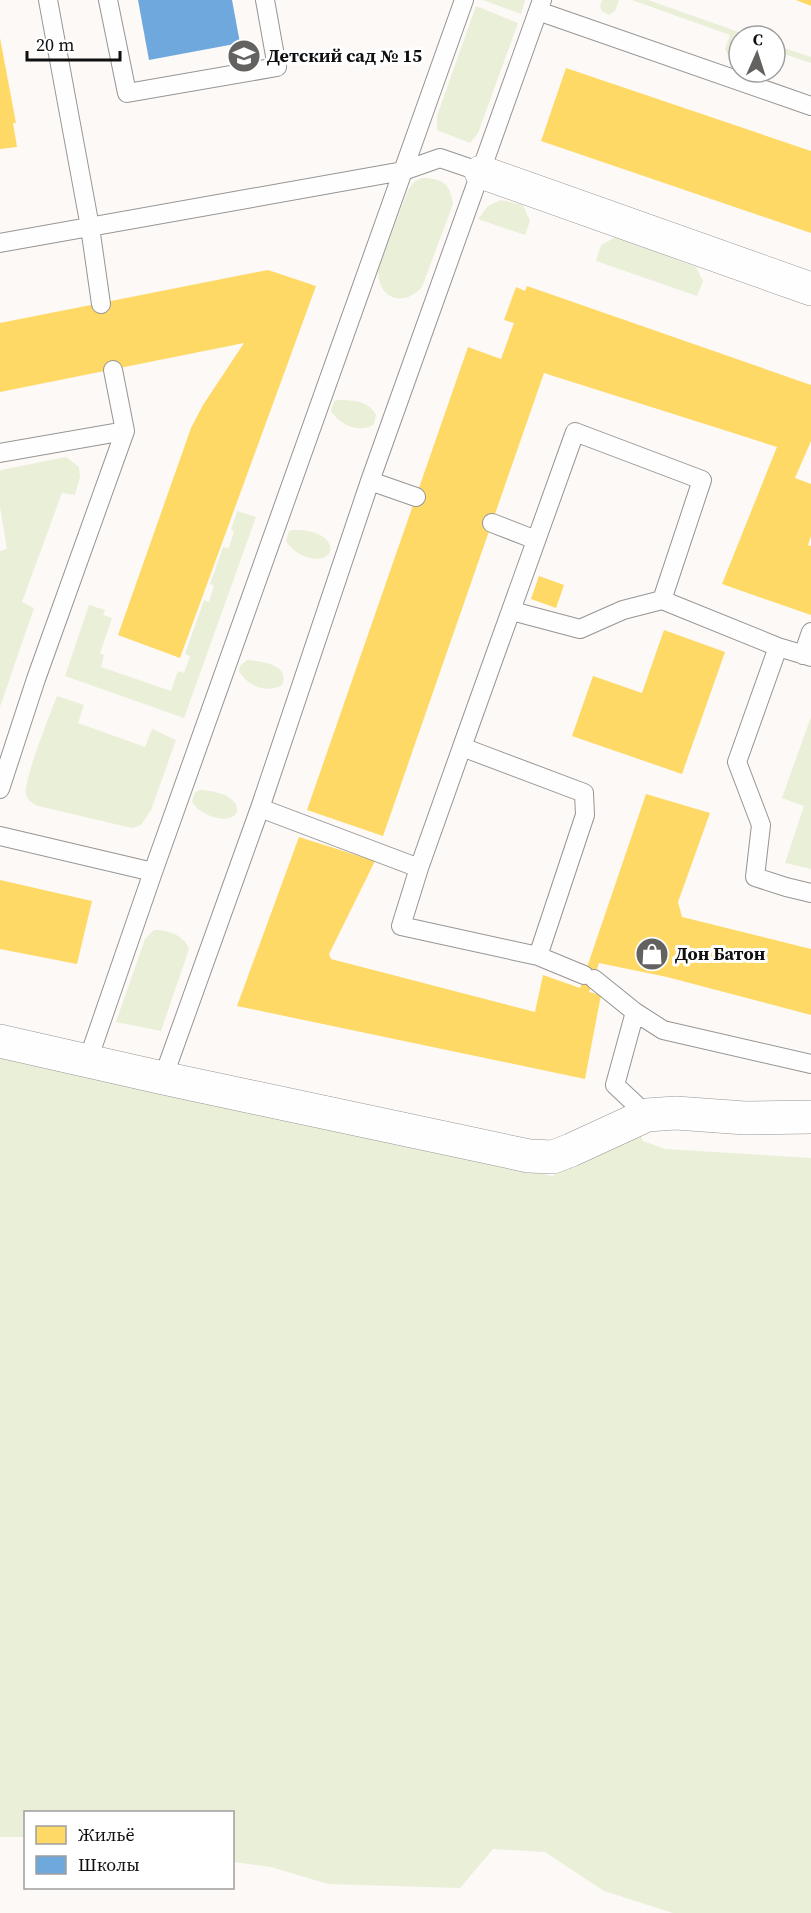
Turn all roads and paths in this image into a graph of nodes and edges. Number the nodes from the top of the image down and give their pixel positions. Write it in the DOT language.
graph roads {
  1 [pos="48,0"];
  2 [pos="108,0"];
  3 [pos="265,0"];
  4 [pos="464,0"];
  5 [pos="540,5"];
  6 [pos="811,106"];
  7 [pos="403,171"];
  8 [pos="481,172"];
  9 [pos="90,227"];
  10 [pos="0,243"];
  11 [pos="811,289"];
  12 [pos="101,304"];
  13 [pos="113,370"];
  14 [pos="125,431"];
  15 [pos="0,453"];
  16 [pos="370,481"];
  17 [pos="416,497"];
  18 [pos="492,524"];
  19 [pos="536,540"];
  20 [pos="662,600"];
  21 [pos="512,611"];
  22 [pos="811,632"];
  23 [pos="778,646"];
  24 [pos="807,656"];
  25 [pos="462,747"];
  26 [pos="0,789"];
  27 [pos="260,808"];
  28 [pos="0,836"];
  29 [pos="419,868"];
  30 [pos="153,872"];
  31 [pos="811,893"];
  32 [pos="538,956"];
  33 [pos="635,1012"];
  34 [pos="0,1041"];
  35 [pos="88,1060"];
  36 [pos="811,1064"];
  37 [pos="163,1078"];
  38 [pos="647,1115"];
  39 [pos="811,1117"];
  1 -- 9 [label="lane"];
  2 -- 3 [label="lane"];
  4 -- 7 [label="lane"];
  5 -- 6 [label="lane"];
  5 -- 8 [label="lane"];
  7 -- 8 [label="lane"];
  7 -- 9 [label="lane"];
  7 -- 30 [label="lane"];
  8 -- 11 [label="street"];
  8 -- 16 [label="lane"];
  9 -- 10 [label="lane"];
  9 -- 12 [label="lane"];
  13 -- 14 [label="lane"];
  14 -- 15 [label="lane"];
  14 -- 26 [label="lane"];
  16 -- 17 [label="lane"];
  16 -- 27 [label="lane"];
  18 -- 19 [label="lane"];
  19 -- 20 [label="lane"];
  19 -- 21 [label="lane"];
  20 -- 21 [label="lane"];
  20 -- 23 [label="lane"];
  21 -- 25 [label="lane"];
  22 -- 24 [label="lane"];
  23 -- 24 [label="lane"];
  23 -- 31 [label="lane"];
  25 -- 29 [label="lane"];
  25 -- 32 [label="lane"];
  27 -- 29 [label="lane"];
  27 -- 37 [label="lane"];
  28 -- 30 [label="lane"];
  29 -- 32 [label="lane"];
  30 -- 35 [label="lane"];
  32 -- 33 [label="lane"];
  33 -- 36 [label="lane"];
  33 -- 38 [label="lane"];
  34 -- 35 [label="street"];
  35 -- 37 [label="street"];
  37 -- 38 [label="street"];
  38 -- 39 [label="street"];
}
